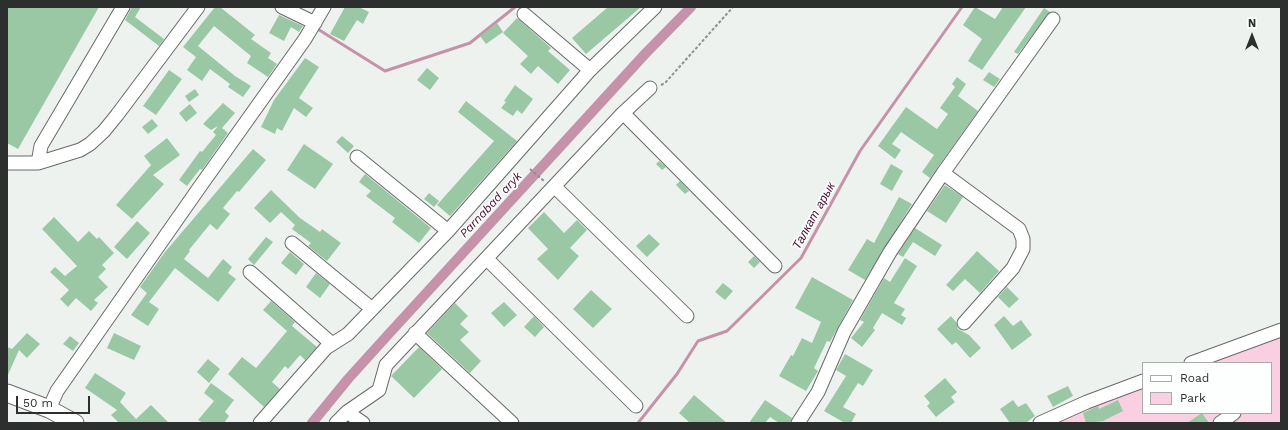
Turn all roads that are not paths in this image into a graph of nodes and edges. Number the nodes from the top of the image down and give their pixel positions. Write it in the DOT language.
graph roads {
  1 [pos="123,7"];
  2 [pos="198,7"];
  3 [pos="282,7"];
  4 [pos="324,7"];
  5 [pos="655,7"];
  6 [pos="524,14"];
  7 [pos="1053,19"];
  8 [pos="316,23"];
  9 [pos="590,70"];
  10 [pos="650,88"];
  11 [pos="623,113"];
  12 [pos="357,156"];
  13 [pos="7,163"];
  14 [pos="38,163"];
  15 [pos="943,173"];
  16 [pos="549,184"];
  17 [pos="448,230"];
  18 [pos="292,243"];
  19 [pos="487,259"];
  20 [pos="775,266"];
  21 [pos="250,272"];
  22 [pos="370,308"];
  23 [pos="686,316"];
  24 [pos="964,323"];
  25 [pos="1281,330"];
  26 [pos="415,333"];
  27 [pos="332,344"];
  28 [pos="1194,362"];
  29 [pos="1142,381"];
  30 [pos="7,393"];
  31 [pos="636,406"];
  32 [pos="347,412"];
  33 [pos="1233,414"];
  34 [pos="62,416"];
  35 [pos="260,423"];
  36 [pos="336,423"];
  37 [pos="363,423"];
  38 [pos="512,423"];
  39 [pos="798,423"];
  40 [pos="1040,423"];
  41 [pos="1220,423"];
  1 -- 14 [label="street"];
  2 -- 14 [label="street"];
  3 -- 8 [label="street"];
  4 -- 8 [label="street"];
  5 -- 9 [label="street"];
  6 -- 9 [label="street"];
  7 -- 15 [label="street"];
  8 -- 34 [label="street"];
  9 -- 17 [label="street"];
  10 -- 11 [label="street"];
  11 -- 16 [label="street"];
  11 -- 20 [label="street"];
  12 -- 17 [label="street"];
  13 -- 14 [label="street"];
  15 -- 24 [label="street"];
  15 -- 39 [label="street"];
  16 -- 19 [label="street"];
  16 -- 23 [label="street"];
  17 -- 22 [label="street"];
  18 -- 22 [label="street"];
  19 -- 26 [label="street"];
  19 -- 31 [label="street"];
  21 -- 27 [label="street"];
  22 -- 27 [label="street"];
  25 -- 28 [label="street"];
  26 -- 32 [label="street"];
  26 -- 38 [label="street"];
  27 -- 35 [label="street"];
  29 -- 40 [label="street"];
  30 -- 34 [label="main road"];
  32 -- 36 [label="street"];
  32 -- 37 [label="street"];
  33 -- 41 [label="street"];
}
